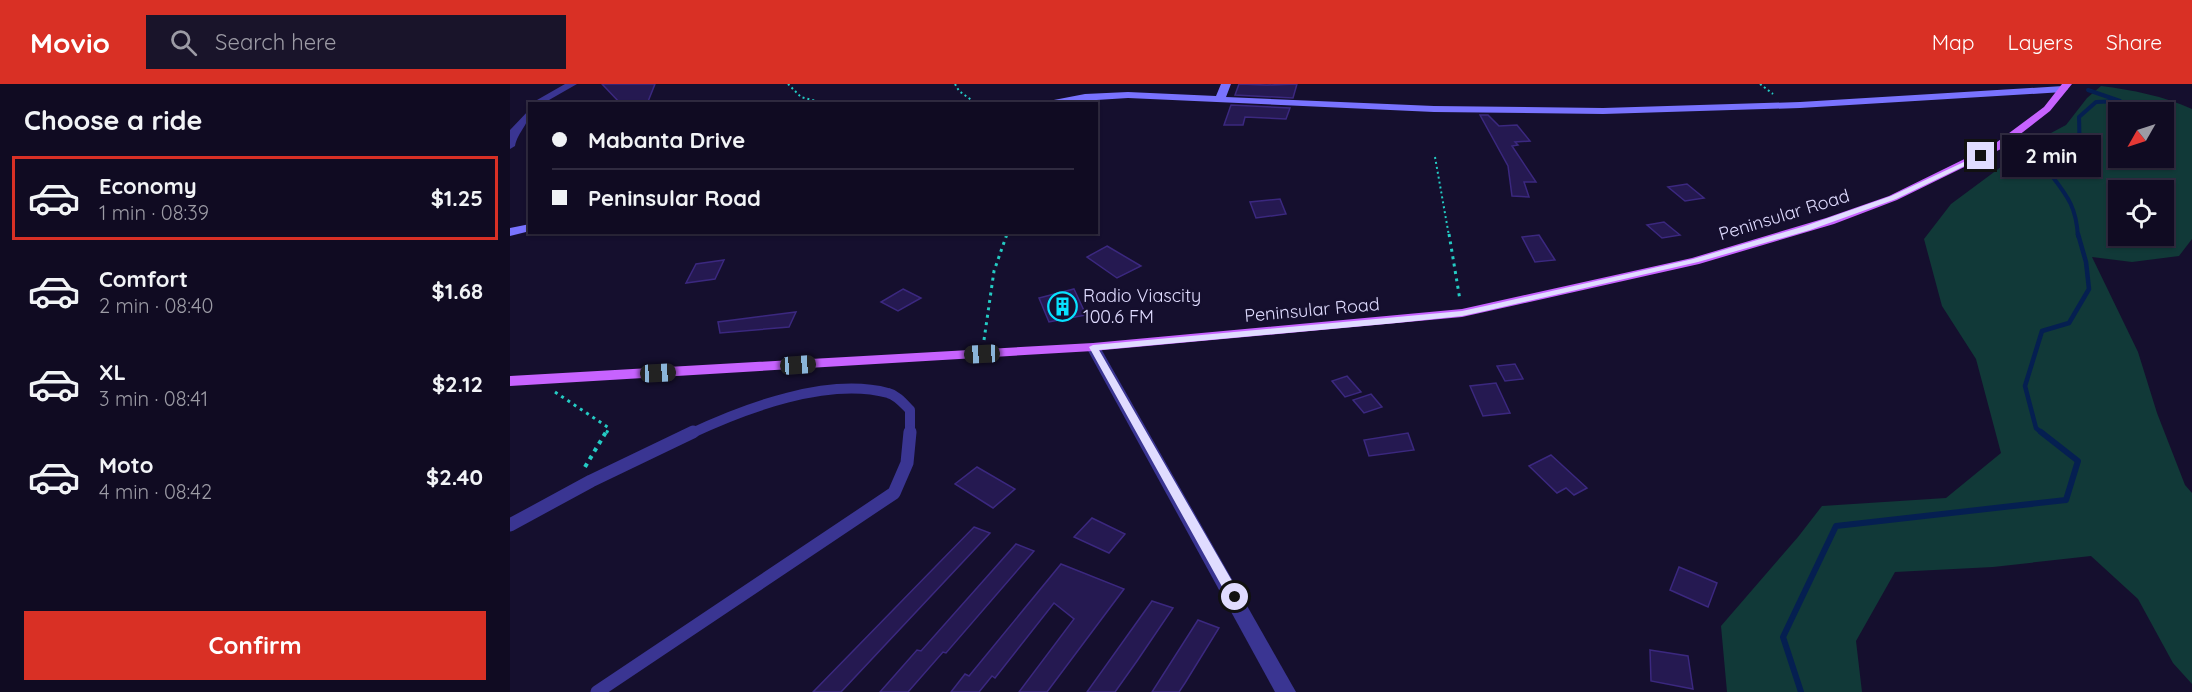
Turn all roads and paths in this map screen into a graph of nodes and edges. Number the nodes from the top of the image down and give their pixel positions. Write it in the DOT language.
graph roads {
  1 [pos="572,84"];
  2 [pos="788,84"];
  3 [pos="955,84"];
  4 [pos="1226,84"];
  5 [pos="2065,87"];
  6 [pos="1220,99"];
  7 [pos="538,102"];
  8 [pos="820,102"];
  9 [pos="974,102"];
  10 [pos="1050,102"];
  11 [pos="528,114"];
  12 [pos="510,146"];
  13 [pos="1435,157"];
  14 [pos="528,228"];
  15 [pos="510,232"];
  16 [pos="1007,234"];
  17 [pos="1462,313"];
  18 [pos="1093,347"];
  19 [pos="982,354"];
  20 [pos="510,381"];
  21 [pos="551,390"];
  22 [pos="568,494"];
  23 [pos="510,525"];
  24 [pos="597,692"];
  25 [pos="1286,692"];
  1 -- 7 [label="street"];
  2 -- 8 [label="path"];
  3 -- 9 [label="path"];
  4 -- 6 [label="street"];
  5 -- 6 [label="street"];
  5 -- 17 [label="main road, Peninsular Road"];
  6 -- 10 [label="street"];
  11 -- 12 [label="street"];
  13 -- 17 [label="path"];
  14 -- 15 [label="street"];
  16 -- 19 [label="path"];
  17 -- 18 [label="main road, Peninsular Road"];
  18 -- 19 [label="main road, Peninsular Road"];
  18 -- 25 [label="street"];
  19 -- 20 [label="main road, Peninsular Road"];
  21 -- 22 [label="path"];
  22 -- 23 [label="lane"];
  22 -- 24 [label="lane"];
}
